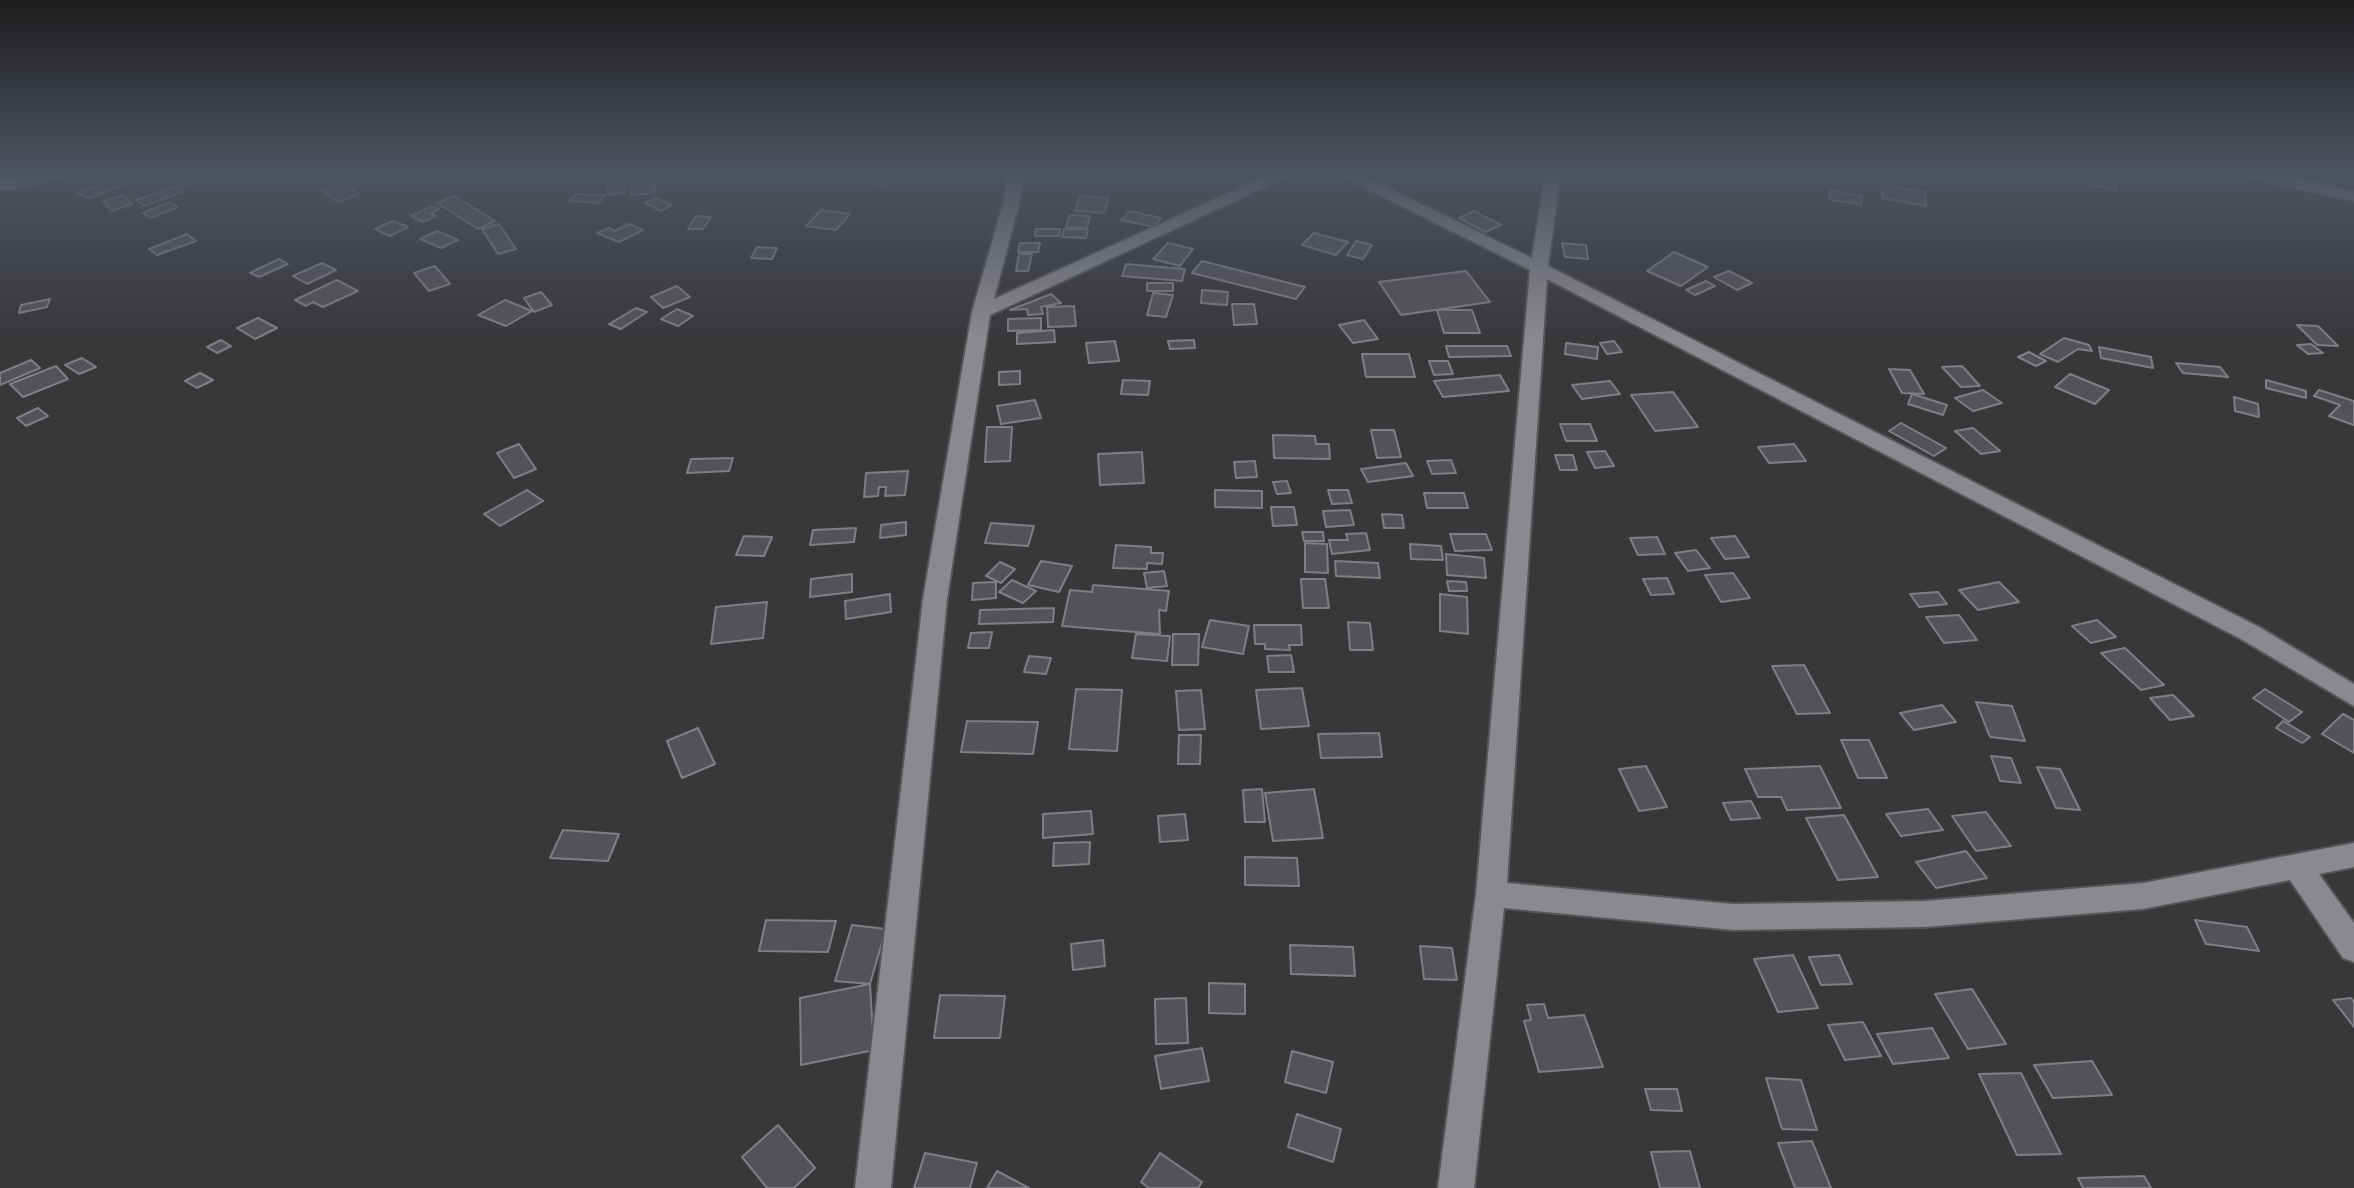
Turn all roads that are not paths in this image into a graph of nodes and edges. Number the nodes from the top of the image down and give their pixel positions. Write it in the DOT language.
graph roads {
  1 [pos="1004,228"];
  2 [pos="1165,228"];
  3 [pos="1457,228"];
  4 [pos="1545,228"];
  5 [pos="1539,268"];
  6 [pos="981,312"];
  7 [pos="2354,696"];
  8 [pos="2354,855"];
  9 [pos="2297,867"];
  10 [pos="1491,894"];
  11 [pos="2354,948"];
  12 [pos="873,1188"];
  13 [pos="1456,1188"];
  1 -- 6 [label="street"];
  2 -- 6 [label="street"];
  3 -- 5 [label="street"];
  4 -- 5 [label="street"];
  5 -- 7 [label="street"];
  5 -- 10 [label="street"];
  6 -- 12 [label="street"];
  8 -- 9 [label="street"];
  9 -- 10 [label="street"];
  9 -- 11 [label="street"];
  10 -- 13 [label="street"];
}
